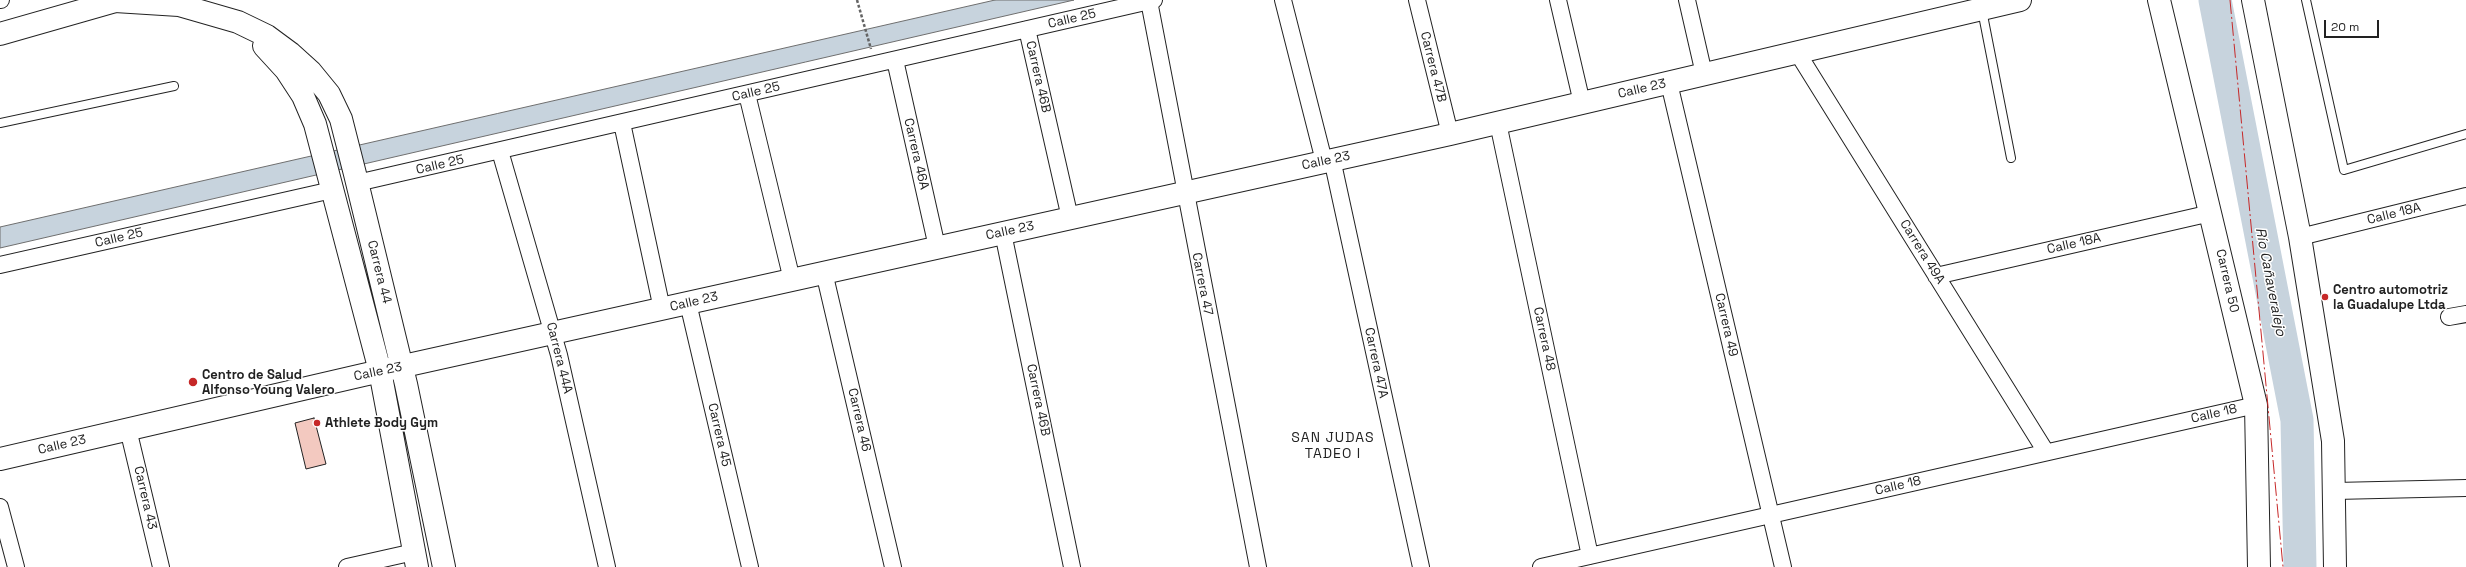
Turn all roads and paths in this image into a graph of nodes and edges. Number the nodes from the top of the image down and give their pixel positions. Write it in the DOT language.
graph roads {
  1 [pos="117,0"];
  2 [pos="856,0"];
  3 [pos="1284,0"];
  4 [pos="1417,0"];
  5 [pos="1558,0"];
  6 [pos="1687,0"];
  7 [pos="2020,0"];
  8 [pos="2159,0"];
  9 [pos="2253,0"];
  10 [pos="2306,0"];
  11 [pos="1152,1"];
  12 [pos="1982,9"];
  13 [pos="238,22"];
  14 [pos="1027,29"];
  15 [pos="0,34"];
  16 [pos="872,50"];
  17 [pos="1797,52"];
  18 [pos="895,60"];
  19 [pos="1704,74"];
  20 [pos="1669,83"];
  21 [pos="174,86"];
  22 [pos="748,94"];
  23 [pos="1582,103"];
  24 [pos="0,123"];
  25 [pos="622,123"];
  26 [pos="1498,123"];
  27 [pos="1450,134"];
  28 [pos="2466,134"];
  29 [pos="500,151"];
  30 [pos="2011,158"];
  31 [pos="1328,160"];
  32 [pos="356,179"];
  33 [pos="331,185"];
  34 [pos="1185,192"];
  35 [pos="2466,196"];
  36 [pos="2211,213"];
  37 [pos="1070,218"];
  38 [pos="1004,233"];
  39 [pos="2300,237"];
  40 [pos="937,247"];
  41 [pos="0,265"];
  42 [pos="824,272"];
  43 [pos="1936,276"];
  44 [pos="792,280"];
  45 [pos="688,303"];
  46 [pos="662,309"];
  47 [pos="2466,314"];
  48 [pos="2449,318"];
  49 [pos="553,333"];
  50 [pos="402,366"];
  51 [pos="380,372"];
  52 [pos="2256,405"];
  53 [pos="128,429"];
  54 [pos="2046,452"];
  55 [pos="0,459"];
  56 [pos="2466,488"];
  57 [pos="2335,491"];
  58 [pos="0,507"];
  59 [pos="1772,514"];
  60 [pos="1590,556"];
  61 [pos="416,559"];
  62 [pos="16,567"];
  63 [pos="160,567"];
  64 [pos="347,567"];
  65 [pos="444,567"];
  66 [pos="607,567"];
  67 [pos="750,567"];
  68 [pos="894,567"];
  69 [pos="1072,567"];
  70 [pos="1258,567"];
  71 [pos="1421,567"];
  72 [pos="1541,567"];
  73 [pos="1783,567"];
  74 [pos="2259,567"];
  75 [pos="2335,567"];
  1 -- 13 [label="main road, Carrera 44"];
  1 -- 15 [label="main road"];
  2 -- 16 [label="path"];
  3 -- 31 [label="street, Carrera 47A"];
  4 -- 27 [label="street, Carrera 47B"];
  5 -- 23 [label="street"];
  6 -- 19 [label="street"];
  7 -- 12 [label="main road, Calle 23"];
  8 -- 36 [label="main road, Carrera 50"];
  9 -- 39 [label="main road"];
  10 -- 28 [label="lane"];
  11 -- 14 [label="street, Calle 25"];
  11 -- 34 [label="street, Carrera 47"];
  12 -- 17 [label="main road, Calle 23"];
  12 -- 30 [label="lane"];
  13 -- 32 [label="main road, Carrera 44"];
  13 -- 33 [label="main road, Carrera 44"];
  14 -- 18 [label="street, Calle 25"];
  14 -- 37 [label="street, Carrera 46B"];
  17 -- 19 [label="main road, Calle 23"];
  17 -- 43 [label="street, Carrera 49A"];
  18 -- 22 [label="street, Calle 25"];
  18 -- 40 [label="street, Carrera 46A"];
  19 -- 20 [label="main road, Calle 23"];
  20 -- 23 [label="main road, Calle 23"];
  20 -- 59 [label="street, Carrera 49"];
  21 -- 24 [label="lane"];
  22 -- 25 [label="street, Calle 25"];
  22 -- 44 [label="street"];
  23 -- 26 [label="main road, Calle 23"];
  25 -- 29 [label="street, Calle 25"];
  25 -- 46 [label="street"];
  26 -- 27 [label="main road, Calle 23"];
  26 -- 60 [label="street, Carrera 48"];
  27 -- 31 [label="main road, Calle 23"];
  29 -- 32 [label="street, Calle 25"];
  29 -- 49 [label="street, Carrera 44A"];
  31 -- 34 [label="main road, Calle 23"];
  31 -- 71 [label="street, Carrera 47A"];
  32 -- 50 [label="main road, Carrera 44"];
  33 -- 41 [label="street, Calle 25"];
  33 -- 51 [label="main road, Carrera 44"];
  34 -- 37 [label="main road, Calle 23"];
  34 -- 70 [label="street, Carrera 47"];
  35 -- 39 [label="street, Calle 18A"];
  36 -- 43 [label="street, Calle 18A"];
  36 -- 52 [label="main road, Carrera 50"];
  37 -- 38 [label="main road, Calle 23"];
  38 -- 40 [label="main road, Calle 23"];
  38 -- 69 [label="street, Carrera 46B"];
  39 -- 57 [label="main road"];
  40 -- 42 [label="main road, Calle 23"];
  42 -- 44 [label="main road, Calle 23"];
  42 -- 68 [label="street, Carrera 46"];
  43 -- 54 [label="street, Carrera 49A"];
  44 -- 45 [label="main road, Calle 23"];
  45 -- 46 [label="main road, Calle 23"];
  45 -- 67 [label="street, Carrera 45"];
  46 -- 49 [label="main road, Calle 23"];
  47 -- 48 [label="street"];
  49 -- 50 [label="main road, Calle 23"];
  49 -- 66 [label="street, Carrera 44A"];
  50 -- 51 [label="main road, Calle 23"];
  50 -- 65 [label="main road, Carrera 44"];
  51 -- 53 [label="main road, Calle 23"];
  51 -- 61 [label="main road, Carrera 44"];
  52 -- 54 [label="street, Calle 18"];
  52 -- 74 [label="main road, Carrera 50"];
  53 -- 55 [label="main road, Calle 23"];
  53 -- 63 [label="street, Carrera 43"];
  54 -- 59 [label="street, Calle 18"];
  56 -- 57 [label="street"];
  57 -- 75 [label="main road"];
  58 -- 62 [label="street"];
  59 -- 60 [label="street, Calle 18"];
  59 -- 73 [label="street, Carrera 49"];
  60 -- 72 [label="street, Calle 18"];
  61 -- 64 [label="street"];
}
